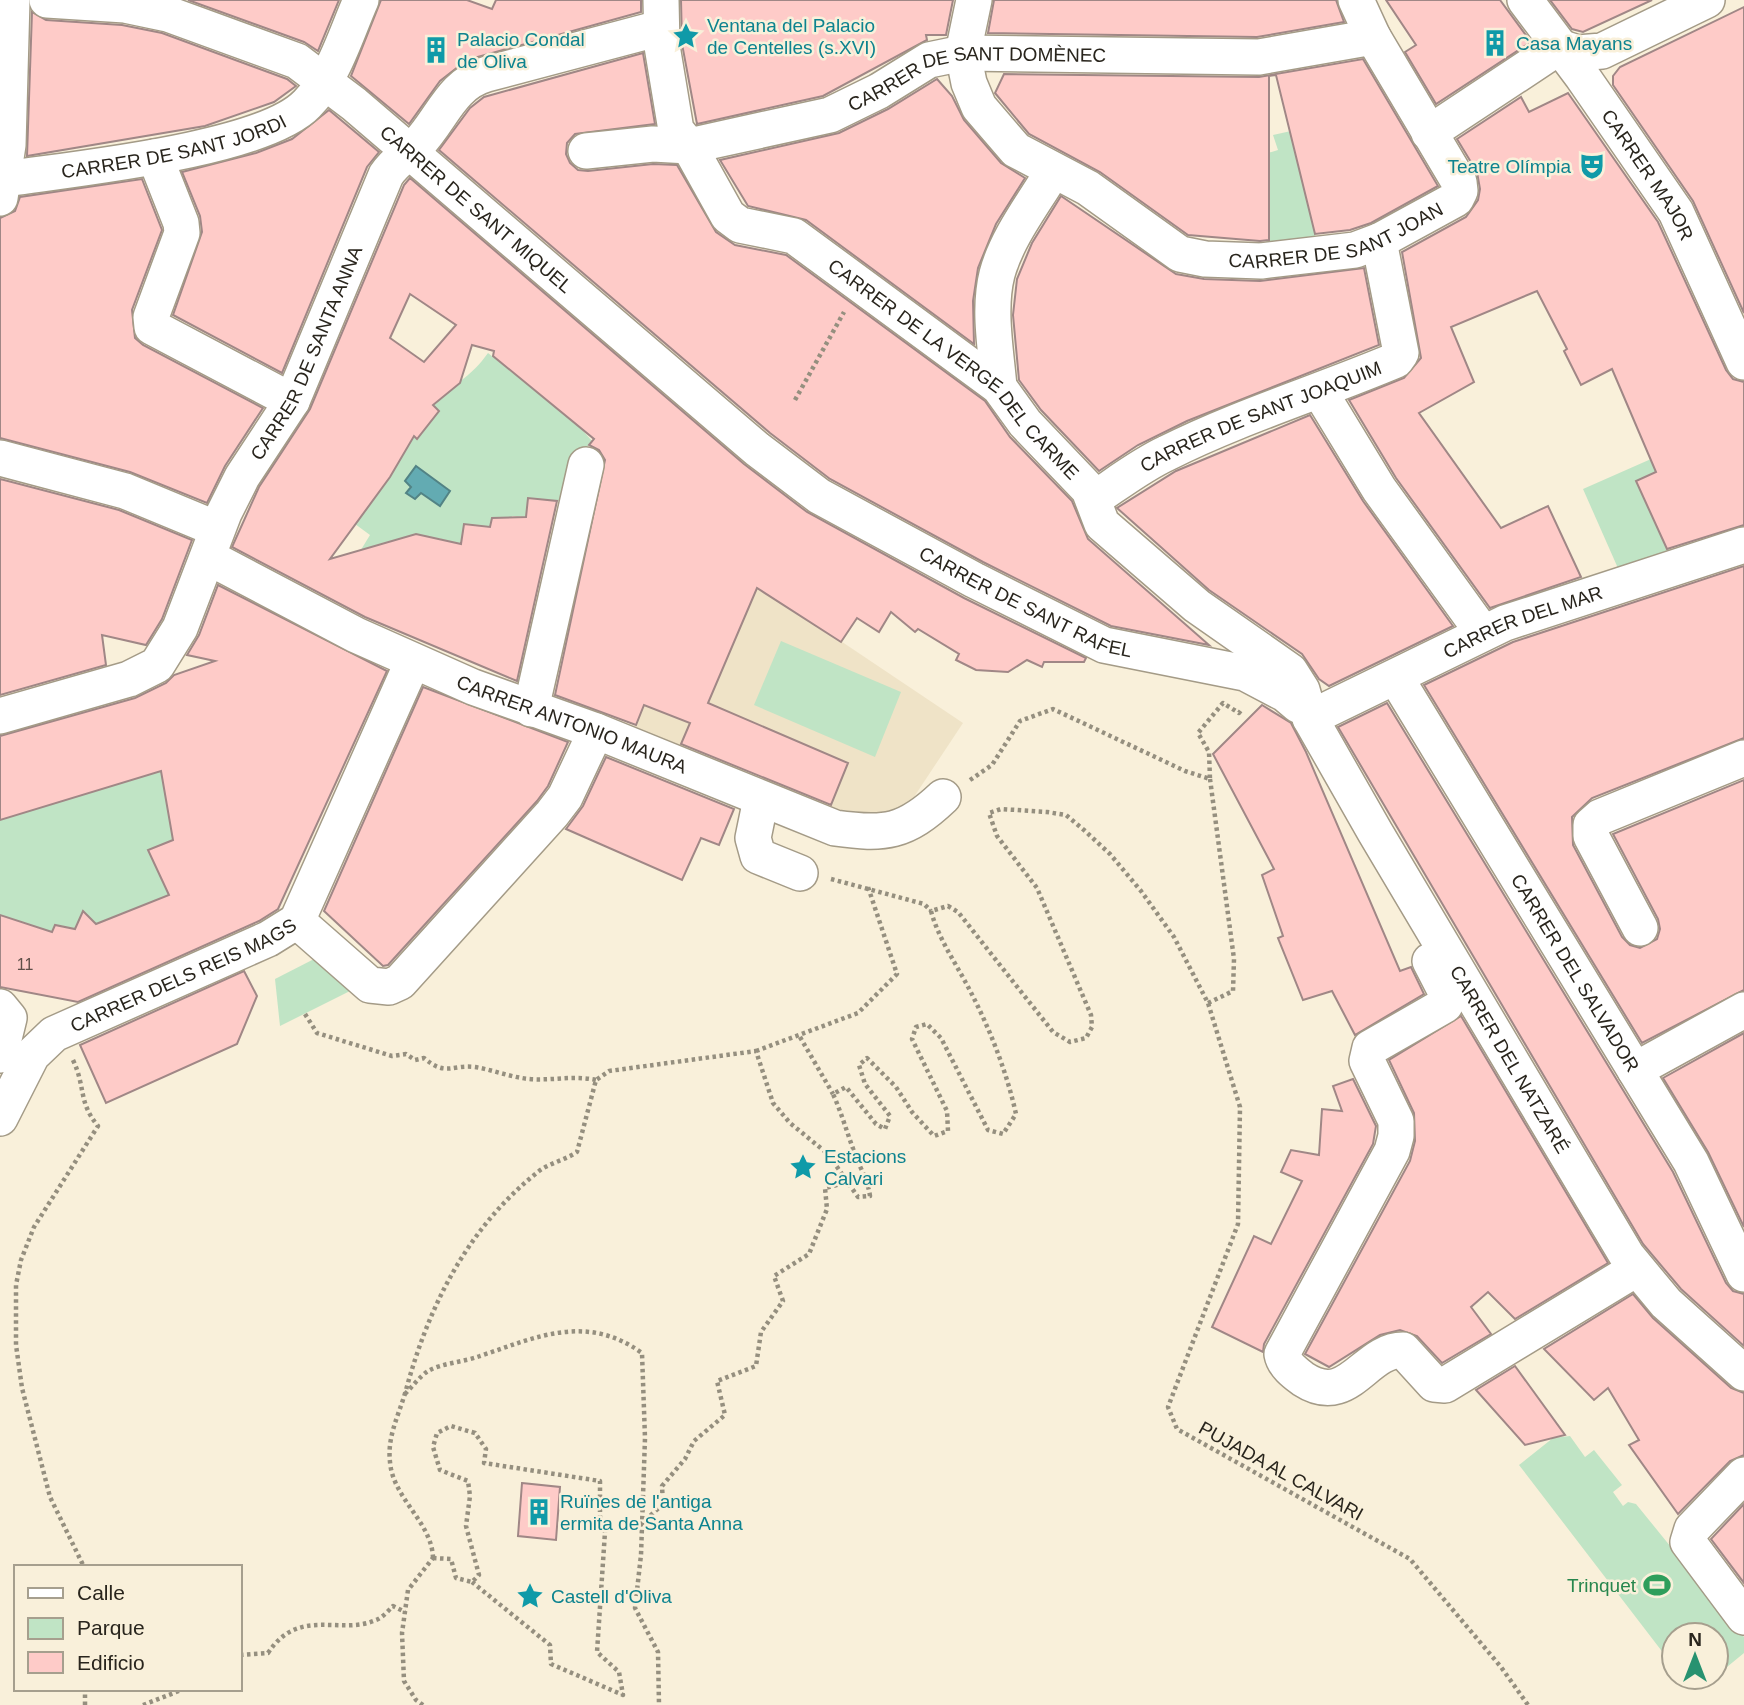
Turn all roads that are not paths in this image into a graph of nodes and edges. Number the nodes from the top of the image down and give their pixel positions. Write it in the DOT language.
graph roads {
  1 [pos="12,0"];
  2 [pos="47,0"];
  3 [pos="361,0"];
  4 [pos="974,0"];
  5 [pos="1356,0"];
  6 [pos="1525,0"];
  7 [pos="1707,0"];
  8 [pos="170,7"];
  9 [pos="661,14"];
  10 [pos="1373,37"];
  11 [pos="1559,47"];
  12 [pos="962,53"];
  13 [pos="325,81"];
  14 [pos="1429,133"];
  15 [pos="689,146"];
  16 [pos="586,151"];
  17 [pos="408,152"];
  18 [pos="155,157"];
  19 [pos="1054,171"];
  20 [pos="2,189"];
  21 [pos="1379,241"];
  22 [pos="1744,362"];
  23 [pos="999,387"];
  24 [pos="1320,392"];
  25 [pos="292,401"];
  26 [pos="757,449"];
  27 [pos="0,458"];
  28 [pos="586,465"];
  29 [pos="1094,499"];
  30 [pos="213,543"];
  31 [pos="1744,545"];
  32 [pos="1483,633"];
  33 [pos="413,661"];
  34 [pos="1396,678"];
  35 [pos="531,709"];
  36 [pos="0,716"];
  37 [pos="1310,718"];
  38 [pos="596,731"];
  39 [pos="1744,758"];
  40 [pos="943,797"];
  41 [pos="761,799"];
  42 [pos="1375,832"];
  43 [pos="800,873"];
  44 [pos="297,920"];
  45 [pos="1640,928"];
  46 [pos="0,1007"];
  47 [pos="1744,1010"];
  48 [pos="0,1055"];
  49 [pos="1635,1070"];
  50 [pos="0,1118"];
  51 [pos="1636,1269"];
  52 [pos="1744,1273"];
  53 [pos="1744,1373"];
  54 [pos="1738,1493"];
  55 [pos="1744,1617"];
  1 -- 20 [label="street"];
  2 -- 8 [label="street, CARRER DE SANT MIQUEL"];
  3 -- 13 [label="street, CARRER DE SANT JORDI"];
  4 -- 12 [label="street"];
  5 -- 10 [label="street, CARRER DE SANT JOAN"];
  6 -- 11 [label="street, CARRER MAJOR"];
  7 -- 11 [label="street"];
  8 -- 13 [label="street, CARRER DE SANT MIQUEL"];
  9 -- 15 [label="street, CARRER DE LA VERGE DEL CARME"];
  9 -- 17 [label="street, CARRER DE SANTA ANNA"];
  10 -- 12 [label="street, CARRER DE SANT DOMÈNEC"];
  10 -- 14 [label="street, CARRER DE SANT JOAN"];
  11 -- 14 [label="street"];
  11 -- 22 [label="street, CARRER MAJOR"];
  12 -- 15 [label="street, CARRER DE SANT DOMÈNEC"];
  12 -- 19 [label="street, CARRER DE SANT JOAN"];
  13 -- 17 [label="street, CARRER DE SANT MIQUEL"];
  13 -- 18 [label="street, CARRER DE SANT JORDI"];
  14 -- 21 [label="street, CARRER DE SANT JOAN"];
  15 -- 16 [label="street, CARRER DE SANT DOMÈNEC"];
  15 -- 23 [label="street, CARRER DE LA VERGE DEL CARME"];
  17 -- 25 [label="street, CARRER DE SANTA ANNA"];
  17 -- 26 [label="street, CARRER DE SANT MIQUEL"];
  18 -- 20 [label="street, CARRER DE SANT JORDI"];
  18 -- 25 [label="street"];
  19 -- 21 [label="street, CARRER DE SANT JOAN"];
  19 -- 23 [label="street"];
  21 -- 24 [label="street, CARRER DE SANT JOAQUIM"];
  23 -- 29 [label="street, CARRER DE LA VERGE DEL CARME"];
  24 -- 29 [label="street, CARRER DE SANT JOAQUIM"];
  24 -- 32 [label="street"];
  25 -- 30 [label="street, CARRER DE SANTA ANNA"];
  26 -- 37 [label="street, CARRER DE SANT RAFEL"];
  27 -- 30 [label="street, CARRER ANTONIO MAURA"];
  28 -- 35 [label="street"];
  29 -- 37 [label="street, CARRER DE LA VERGE DEL CARME"];
  30 -- 33 [label="street, CARRER ANTONIO MAURA"];
  30 -- 36 [label="street, CARRER DE SANTA ANNA"];
  31 -- 32 [label="street, CARRER DEL MAR"];
  32 -- 34 [label="street, CARRER DEL MAR"];
  33 -- 35 [label="street, CARRER ANTONIO MAURA"];
  33 -- 44 [label="street, CARRER DELS REIS MAGS"];
  34 -- 37 [label="street, CARRER DEL MAR"];
  34 -- 49 [label="street, CARRER DEL SALVADOR"];
  35 -- 38 [label="street, CARRER ANTONIO MAURA"];
  37 -- 42 [label="street, CARRER DEL NATZARÉ"];
  38 -- 41 [label="street, CARRER ANTONIO MAURA"];
  38 -- 44 [label="street"];
  39 -- 45 [label="street"];
  40 -- 41 [label="street, CARRER ANTONIO MAURA"];
  41 -- 43 [label="street"];
  42 -- 51 [label="street, CARRER DEL NATZARÉ"];
  42 -- 51 [label="street"];
  44 -- 50 [label="street, CARRER DELS REIS MAGS"];
  46 -- 48 [label="street"];
  47 -- 49 [label="street"];
  49 -- 52 [label="street, CARRER DEL SALVADOR"];
  51 -- 53 [label="street, CARRER DEL NATZARÉ"];
  54 -- 55 [label="street"];
}
